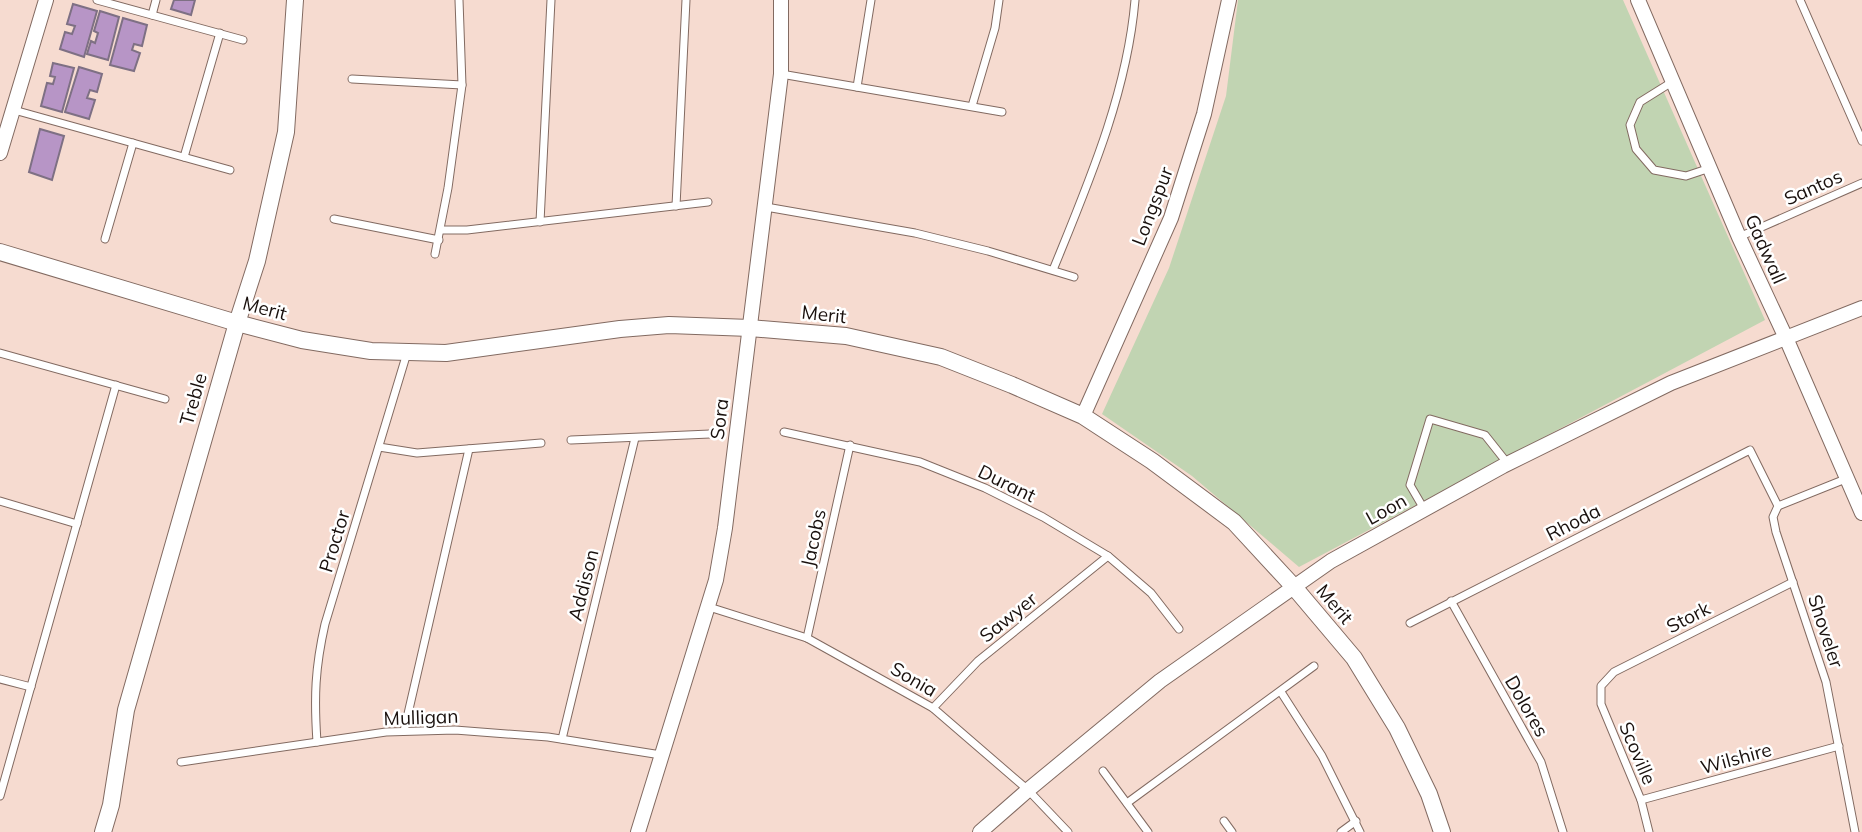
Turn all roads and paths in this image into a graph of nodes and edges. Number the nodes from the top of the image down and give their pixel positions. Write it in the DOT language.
graph roads {
  1 [pos="46,0"];
  2 [pos="97,0"];
  3 [pos="156,0"];
  4 [pos="295,0"];
  5 [pos="459,0"];
  6 [pos="551,0"];
  7 [pos="686,0"];
  8 [pos="781,0"];
  9 [pos="871,0"];
  10 [pos="999,0"];
  11 [pos="1135,0"];
  12 [pos="1229,0"];
  13 [pos="1638,0"];
  14 [pos="1800,0"];
  15 [pos="152,15"];
  16 [pos="220,33"];
  17 [pos="243,40"];
  18 [pos="781,74"];
  19 [pos="352,79"];
  20 [pos="1673,82"];
  21 [pos="462,85"];
  22 [pos="857,86"];
  23 [pos="972,106"];
  24 [pos="13,110"];
  25 [pos="1002,112"];
  26 [pos="1862,141"];
  27 [pos="133,143"];
  28 [pos="0,153"];
  29 [pos="184,157"];
  30 [pos="1710,168"];
  31 [pos="230,170"];
  32 [pos="1862,183"];
  33 [pos="708,202"];
  34 [pos="676,206"];
  35 [pos="766,207"];
  36 [pos="334,219"];
  37 [pos="540,222"];
  38 [pos="441,230"];
  39 [pos="1739,237"];
  40 [pos="106,239"];
  41 [pos="439,240"];
  42 [pos="0,252"];
  43 [pos="435,254"];
  44 [pos="1053,270"];
  45 [pos="1074,277"];
  46 [pos="1862,308"];
  47 [pos="237,323"];
  48 [pos="750,328"];
  49 [pos="1786,338"];
  50 [pos="0,353"];
  51 [pos="407,354"];
  52 [pos="116,386"];
  53 [pos="165,399"];
  54 [pos="1083,416"];
  55 [pos="785,432"];
  56 [pos="710,434"];
  57 [pos="635,438"];
  58 [pos="571,440"];
  59 [pos="541,443"];
  60 [pos="850,445"];
  61 [pos="379,447"];
  62 [pos="469,449"];
  63 [pos="1750,450"];
  64 [pos="1508,464"];
  65 [pos="1848,478"];
  66 [pos="0,501"];
  67 [pos="1778,506"];
  68 [pos="1424,510"];
  69 [pos="1862,513"];
  70 [pos="77,524"];
  71 [pos="1108,556"];
  72 [pos="1793,582"];
  73 [pos="1294,587"];
  74 [pos="1451,601"];
  75 [pos="709,607"];
  76 [pos="1409,623"];
  77 [pos="1180,629"];
  78 [pos="807,638"];
  79 [pos="1314,666"];
  80 [pos="0,679"];
  81 [pos="1601,686"];
  82 [pos="30,687"];
  83 [pos="1281,692"];
  84 [pos="933,708"];
  85 [pos="404,732"];
  86 [pos="562,739"];
  87 [pos="317,742"];
  88 [pos="1839,746"];
  89 [pos="662,755"];
  90 [pos="181,762"];
  91 [pos="1103,771"];
  92 [pos="1028,790"];
  93 [pos="0,796"];
  94 [pos="1641,800"];
  95 [pos="1127,803"];
  96 [pos="111,805"];
  97 [pos="1224,821"];
  98 [pos="1356,821"];
  99 [pos="103,832"];
  100 [pos="114,832"];
  101 [pos="638,832"];
  102 [pos="981,832"];
  103 [pos="1068,832"];
  104 [pos="1148,832"];
  105 [pos="1232,832"];
  106 [pos="1341,832"];
  107 [pos="1360,832"];
  108 [pos="1443,832"];
  109 [pos="1563,832"];
  110 [pos="1649,832"];
  111 [pos="1855,832"];
  1 -- 24 [label="street"];
  2 -- 15 [label="lane"];
  3 -- 15 [label="lane"];
  4 -- 47 [label="street, Treble"];
  5 -- 21 [label="lane"];
  6 -- 37 [label="lane"];
  7 -- 34 [label="lane"];
  8 -- 18 [label="street, Sora"];
  9 -- 22 [label="lane"];
  10 -- 23 [label="lane"];
  11 -- 44 [label="lane"];
  12 -- 54 [label="street, Longspur"];
  13 -- 20 [label="street, Gadwall"];
  14 -- 26 [label="lane"];
  15 -- 16 [label="lane"];
  16 -- 17 [label="lane"];
  16 -- 29 [label="lane"];
  18 -- 22 [label="lane"];
  18 -- 35 [label="street, Sora"];
  19 -- 21 [label="lane"];
  20 -- 30 [label="street, Gadwall"];
  20 -- 30 [label="lane"];
  21 -- 38 [label="lane"];
  22 -- 23 [label="lane"];
  23 -- 25 [label="lane"];
  24 -- 27 [label="lane"];
  24 -- 28 [label="street"];
  27 -- 29 [label="lane"];
  27 -- 40 [label="lane"];
  29 -- 31 [label="lane"];
  30 -- 39 [label="street, Gadwall"];
  32 -- 39 [label="lane, Santos"];
  33 -- 34 [label="lane"];
  34 -- 37 [label="lane"];
  35 -- 44 [label="lane"];
  35 -- 48 [label="street, Sora"];
  36 -- 41 [label="lane"];
  37 -- 38 [label="lane"];
  38 -- 41 [label="lane"];
  39 -- 49 [label="street, Gadwall"];
  41 -- 43 [label="lane"];
  42 -- 47 [label="street, Merit"];
  44 -- 45 [label="lane"];
  46 -- 49 [label="street, Loon"];
  47 -- 51 [label="street, Merit"];
  47 -- 96 [label="street, Treble"];
  48 -- 51 [label="street, Merit"];
  48 -- 54 [label="street, Merit"];
  48 -- 75 [label="street, Sora"];
  49 -- 64 [label="street, Loon"];
  49 -- 65 [label="street, Gadwall"];
  50 -- 52 [label="lane"];
  51 -- 61 [label="lane, Proctor"];
  52 -- 53 [label="lane"];
  52 -- 70 [label="lane"];
  54 -- 73 [label="street, Merit"];
  55 -- 60 [label="lane, Durant"];
  56 -- 57 [label="lane"];
  57 -- 58 [label="lane"];
  57 -- 86 [label="lane, Addison"];
  59 -- 62 [label="lane"];
  60 -- 71 [label="lane, Durant"];
  60 -- 78 [label="lane, Jacobs"];
  61 -- 62 [label="lane"];
  61 -- 87 [label="lane, Proctor"];
  62 -- 85 [label="lane"];
  63 -- 67 [label="lane, Shoveler"];
  63 -- 74 [label="lane, Rhoda"];
  64 -- 68 [label="street, Loon"];
  64 -- 68 [label="lane"];
  65 -- 67 [label="lane"];
  65 -- 69 [label="street, Gadwall"];
  66 -- 70 [label="lane"];
  67 -- 72 [label="lane, Shoveler"];
  68 -- 73 [label="street, Loon"];
  70 -- 82 [label="lane"];
  71 -- 77 [label="lane, Durant"];
  71 -- 84 [label="lane, Sawyer"];
  72 -- 81 [label="lane, Stork"];
  72 -- 88 [label="lane, Shoveler"];
  73 -- 92 [label="street, Loon"];
  73 -- 108 [label="street, Merit"];
  74 -- 76 [label="lane, Rhoda"];
  74 -- 109 [label="lane, Dolores"];
  75 -- 78 [label="lane, Sonia"];
  75 -- 89 [label="street, Sora"];
  78 -- 84 [label="lane, Sonia"];
  79 -- 83 [label="lane"];
  80 -- 82 [label="lane"];
  81 -- 94 [label="lane, Scoville"];
  82 -- 93 [label="lane"];
  83 -- 95 [label="lane"];
  83 -- 98 [label="lane"];
  84 -- 92 [label="lane, Sonia"];
  85 -- 86 [label="lane, Mulligan"];
  85 -- 87 [label="lane, Mulligan"];
  86 -- 89 [label="lane, Mulligan"];
  87 -- 90 [label="lane, Mulligan"];
  88 -- 94 [label="lane, Wilshire"];
  88 -- 111 [label="lane, Shoveler"];
  89 -- 101 [label="street, Sora"];
  91 -- 95 [label="lane"];
  92 -- 102 [label="street, Loon"];
  92 -- 103 [label="lane, Sonia"];
  94 -- 110 [label="lane, Scoville"];
  95 -- 104 [label="lane"];
  96 -- 99 [label="street, Treble"];
  96 -- 100 [label="street, Treble"];
  97 -- 105 [label="lane"];
  98 -- 106 [label="lane"];
  98 -- 107 [label="lane"];
}
